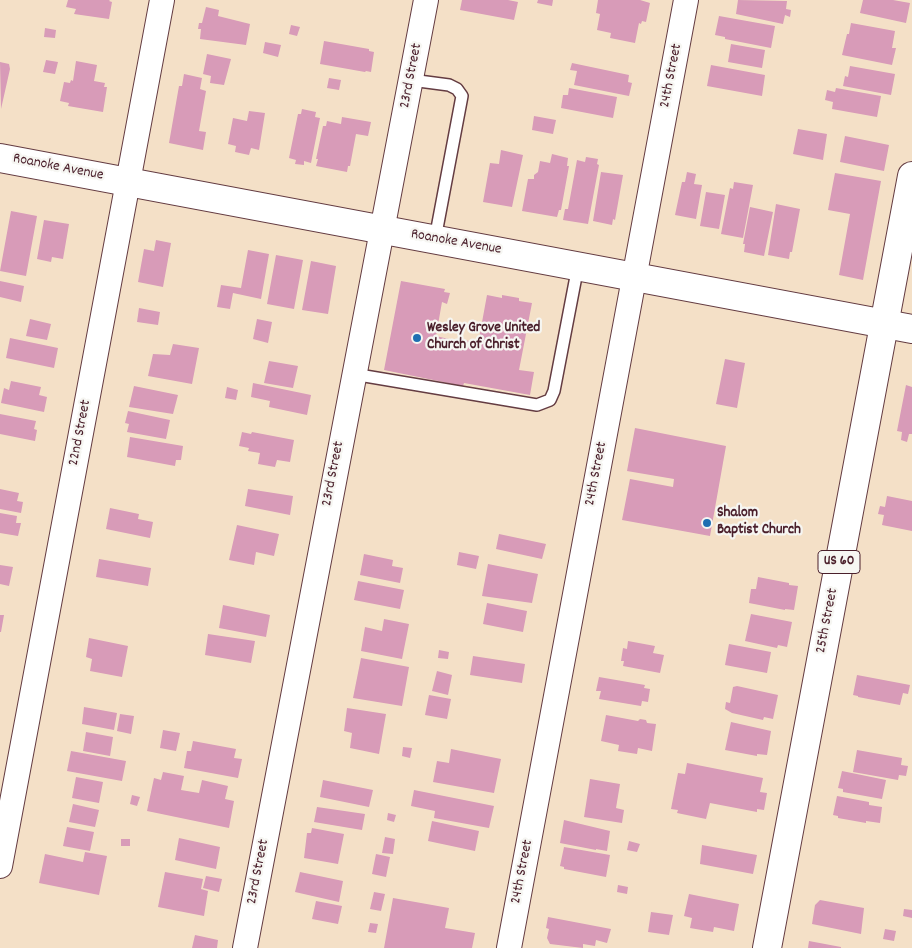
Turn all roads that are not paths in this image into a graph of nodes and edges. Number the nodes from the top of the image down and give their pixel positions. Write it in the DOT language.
graph roads {
  1 [pos="162,0"];
  2 [pos="426,0"];
  3 [pos="686,0"];
  4 [pos="411,80"];
  5 [pos="0,158"];
  6 [pos="912,176"];
  7 [pos="128,181"];
  8 [pos="382,231"];
  9 [pos="435,239"];
  10 [pos="578,266"];
  11 [pos="635,276"];
  12 [pos="884,324"];
  13 [pos="912,329"];
  14 [pos="354,374"];
  15 [pos="0,866"];
  16 [pos="245,948"];
  17 [pos="509,948"];
  18 [pos="767,948"];
  1 -- 7 [label="street, 22nd Street"];
  2 -- 4 [label="street, 23rd Street"];
  3 -- 11 [label="street, 24th Street"];
  4 -- 8 [label="street, 23rd Street"];
  4 -- 9 [label="lane"];
  5 -- 7 [label="street, Roanoke Avenue"];
  6 -- 12 [label="street, 25th Street / US 60"];
  7 -- 8 [label="street, Roanoke Avenue"];
  7 -- 15 [label="street, 22nd Street"];
  8 -- 9 [label="street, Roanoke Avenue"];
  8 -- 14 [label="street, 23rd Street"];
  9 -- 10 [label="street, Roanoke Avenue"];
  10 -- 11 [label="street, Roanoke Avenue"];
  10 -- 14 [label="lane"];
  11 -- 12 [label="street, Roanoke Avenue"];
  11 -- 17 [label="street, 24th Street"];
  12 -- 13 [label="street, Roanoke Avenue"];
  12 -- 18 [label="street, 25th Street / US 60"];
  14 -- 16 [label="street, 23rd Street"];
}
